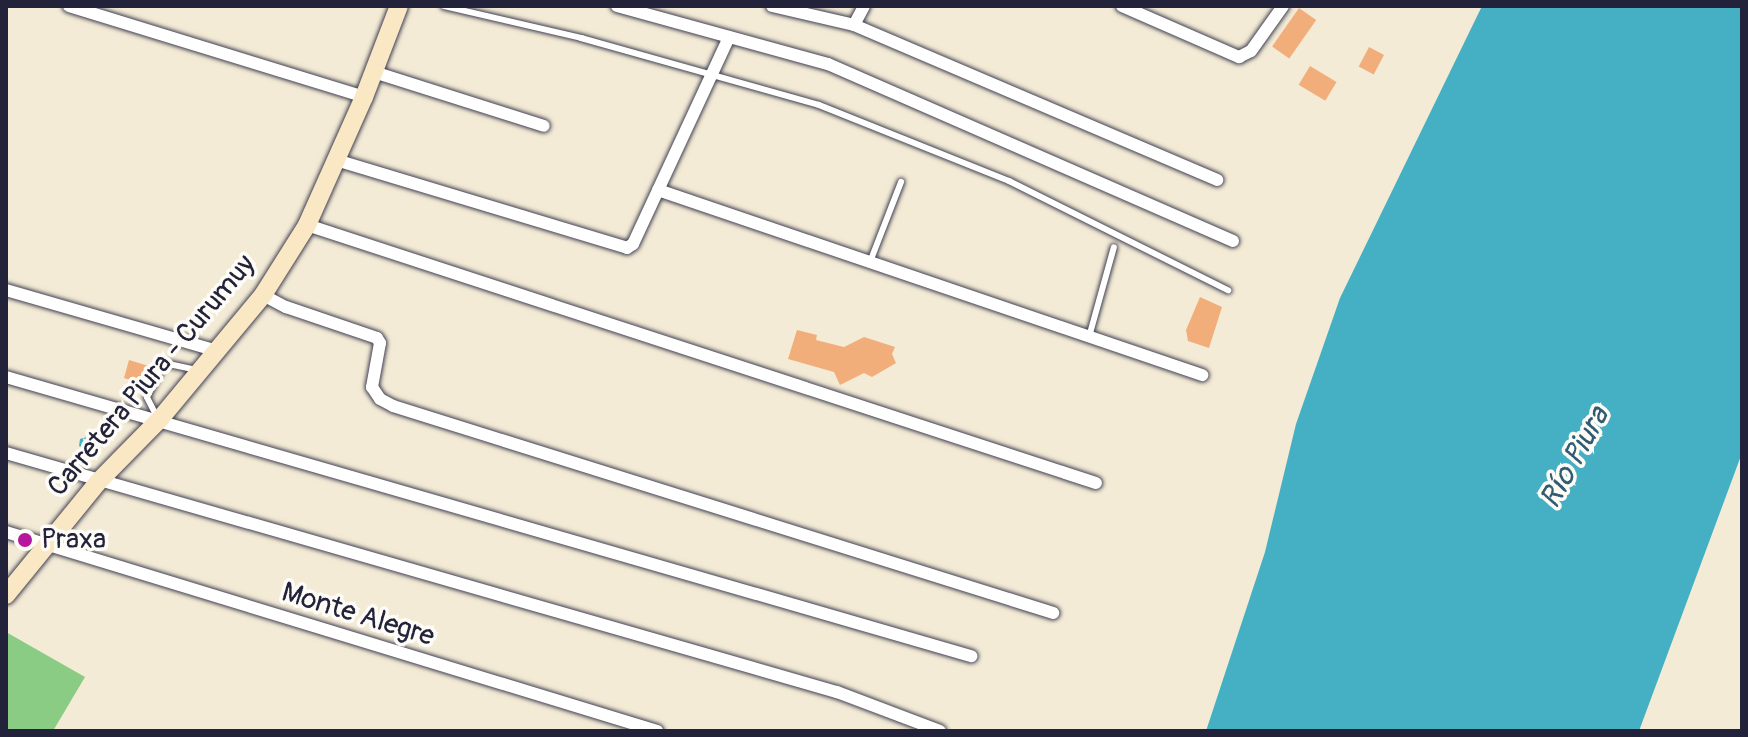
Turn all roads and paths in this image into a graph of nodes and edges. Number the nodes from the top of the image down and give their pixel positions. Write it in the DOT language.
graph roads {
  1 [pos="69,6"];
  2 [pos="399,6"];
  3 [pos="444,6"];
  4 [pos="617,6"];
  5 [pos="772,6"];
  6 [pos="864,6"];
  7 [pos="1122,6"];
  8 [pos="1283,6"];
  9 [pos="854,25"];
  10 [pos="729,37"];
  11 [pos="374,72"];
  12 [pos="711,75"];
  13 [pos="364,97"];
  14 [pos="544,126"];
  15 [pos="336,160"];
  16 [pos="1217,180"];
  17 [pos="901,182"];
  18 [pos="658,190"];
  19 [pos="307,225"];
  20 [pos="1233,241"];
  21 [pos="1114,247"];
  22 [pos="870,262"];
  23 [pos="6,290"];
  24 [pos="1228,290"];
  25 [pos="263,295"];
  26 [pos="1089,337"];
  27 [pos="217,351"];
  28 [pos="200,371"];
  29 [pos="1202,375"];
  30 [pos="6,377"];
  31 [pos="159,420"];
  32 [pos="6,453"];
  33 [pos="98,482"];
  34 [pos="1096,483"];
  35 [pos="6,532"];
  36 [pos="46,544"];
  37 [pos="6,595"];
  38 [pos="1053,613"];
  39 [pos="971,656"];
  40 [pos="657,731"];
  41 [pos="940,731"];
  1 -- 13 [label="street"];
  2 -- 11 [label="main road, Carretera Piura - Curumuy"];
  3 -- 12 [label="lane"];
  4 -- 10 [label="street"];
  5 -- 9 [label="street"];
  6 -- 9 [label="street"];
  7 -- 8 [label="street"];
  9 -- 16 [label="street"];
  10 -- 12 [label="street"];
  10 -- 20 [label="street"];
  11 -- 13 [label="main road, Carretera Piura - Curumuy"];
  11 -- 14 [label="street"];
  12 -- 18 [label="street"];
  12 -- 24 [label="lane"];
  13 -- 15 [label="main road, Carretera Piura - Curumuy"];
  15 -- 18 [label="street"];
  15 -- 19 [label="main road, Carretera Piura - Curumuy"];
  17 -- 22 [label="lane"];
  18 -- 22 [label="street"];
  19 -- 25 [label="main road, Carretera Piura - Curumuy"];
  19 -- 34 [label="street"];
  21 -- 26 [label="lane"];
  22 -- 26 [label="street"];
  23 -- 27 [label="street"];
  25 -- 27 [label="main road, Carretera Piura - Curumuy"];
  25 -- 38 [label="street"];
  26 -- 29 [label="street"];
  27 -- 28 [label="main road, Carretera Piura - Curumuy"];
  28 -- 31 [label="main road, Carretera Piura - Curumuy"];
  28 -- 31 [label="lane"];
  30 -- 31 [label="street"];
  31 -- 33 [label="main road, Carretera Piura - Curumuy"];
  31 -- 39 [label="street"];
  32 -- 33 [label="street"];
  33 -- 36 [label="main road, Carretera Piura - Curumuy"];
  33 -- 41 [label="street"];
  35 -- 36 [label="street, Monte Alegre"];
  36 -- 37 [label="main road, Carretera Piura - Curumuy"];
  36 -- 40 [label="street, Monte Alegre"];
}
